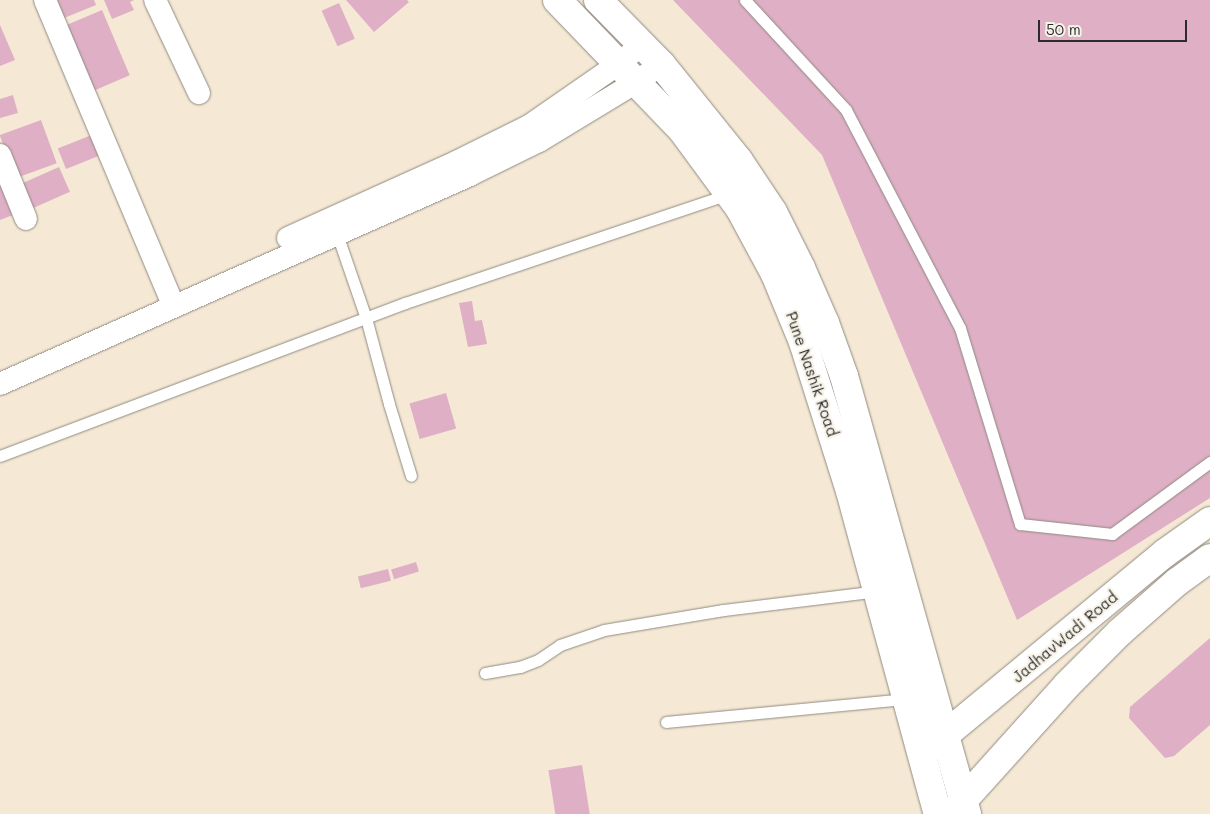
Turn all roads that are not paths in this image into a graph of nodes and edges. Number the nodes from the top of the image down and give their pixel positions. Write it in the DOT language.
graph roads {
  1 [pos="45,0"];
  2 [pos="155,0"];
  3 [pos="558,0"];
  4 [pos="598,0"];
  5 [pos="745,0"];
  6 [pos="642,44"];
  7 [pos="661,64"];
  8 [pos="629,72"];
  9 [pos="199,93"];
  10 [pos="0,155"];
  11 [pos="729,194"];
  12 [pos="26,219"];
  13 [pos="337,234"];
  14 [pos="170,299"];
  15 [pos="366,318"];
  16 [pos="0,368"];
  17 [pos="0,384"];
  18 [pos="0,456"];
  19 [pos="1210,462"];
  20 [pos="411,476"];
  21 [pos="1210,521"];
  22 [pos="1210,558"];
  23 [pos="878,590"];
  24 [pos="486,673"];
  25 [pos="906,699"];
  26 [pos="666,722"];
  27 [pos="944,736"];
  28 [pos="921,755"];
  29 [pos="961,810"];
  30 [pos="938,814"];
  1 -- 14 [label="street"];
  2 -- 9 [label="street"];
  3 -- 8 [label="main road, Pune Nashik Road"];
  4 -- 6 [label="main road, Pune Nashik Road"];
  5 -- 19 [label="lane"];
  6 -- 7 [label="main road, Pune Nashik Road"];
  6 -- 8 [label="street"];
  7 -- 8 [label="street"];
  7 -- 27 [label="main road, Pune Nashik Road"];
  8 -- 11 [label="main road, Pune Nashik Road"];
  8 -- 13 [label="street"];
  8 -- 14 [label="street"];
  10 -- 12 [label="street"];
  11 -- 15 [label="lane"];
  11 -- 23 [label="main road, Pune Nashik Road"];
  13 -- 14 [label="street"];
  13 -- 15 [label="lane"];
  14 -- 16 [label="street"];
  14 -- 17 [label="street"];
  15 -- 18 [label="lane"];
  15 -- 20 [label="lane"];
  21 -- 27 [label="main road, JadhavWadi Road"];
  22 -- 29 [label="main road, JadhavWadi Road"];
  23 -- 24 [label="lane"];
  23 -- 25 [label="main road, Pune Nashik Road"];
  25 -- 26 [label="lane"];
  25 -- 28 [label="main road, Pune Nashik Road"];
  27 -- 28 [label="main road, JadhavWadi Road"];
  27 -- 29 [label="main road, Pune Nashik Road"];
  28 -- 30 [label="main road, Pune Nashik Road"];
}
